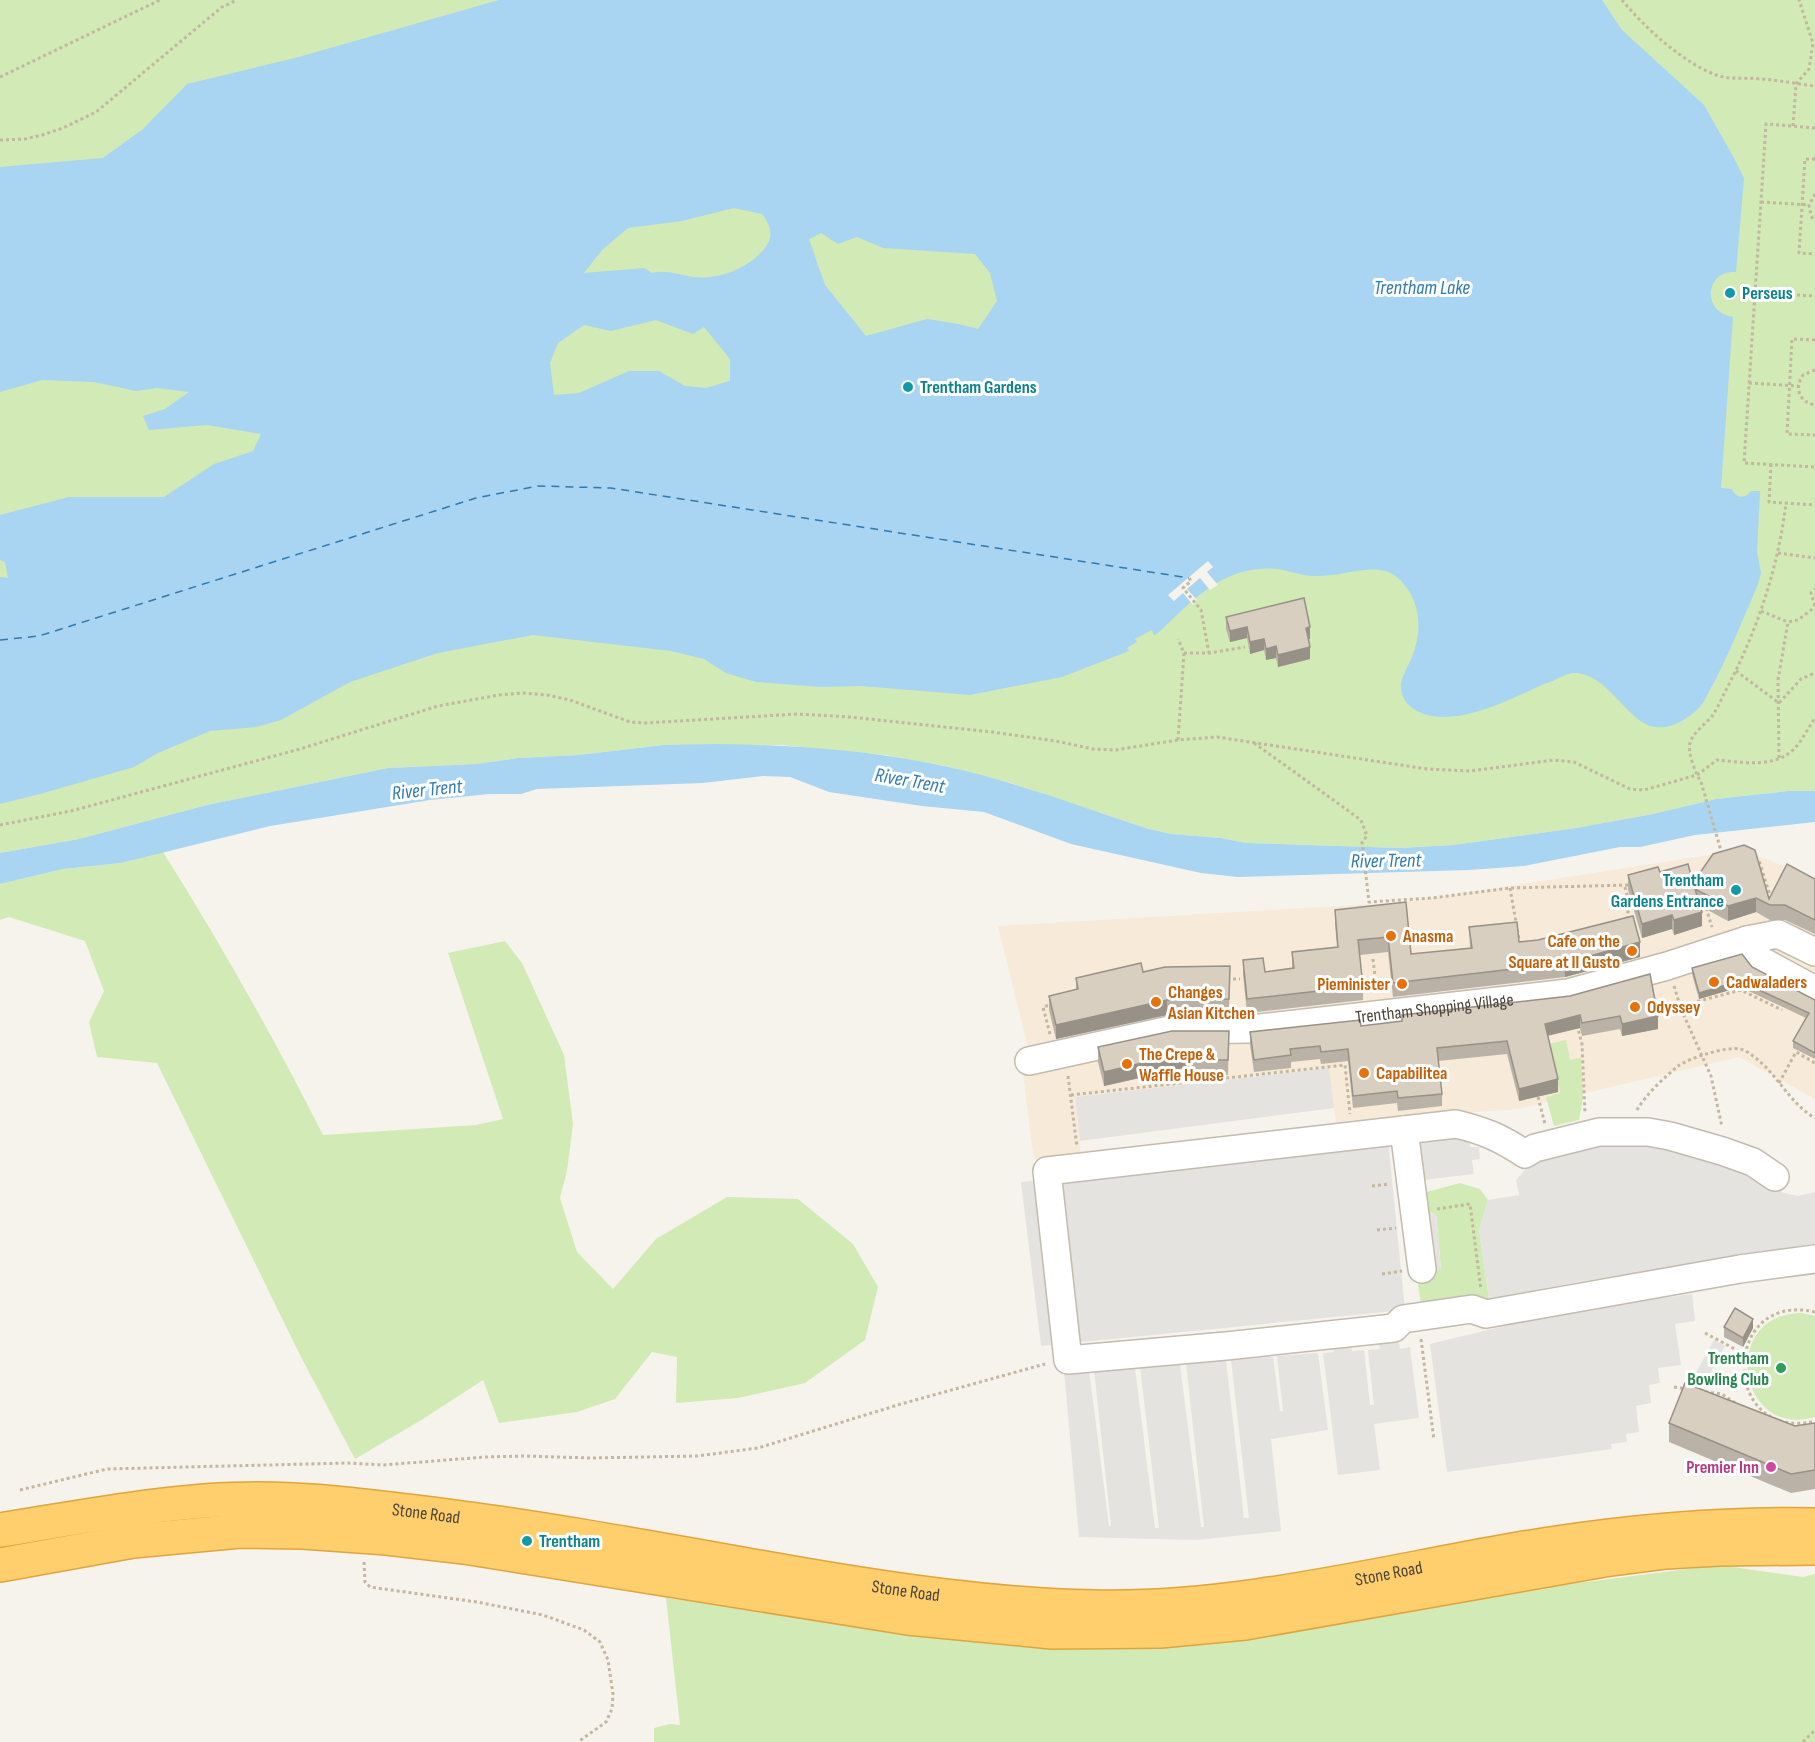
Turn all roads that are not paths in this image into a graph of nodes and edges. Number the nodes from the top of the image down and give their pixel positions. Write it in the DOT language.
graph roads {
  1 [pos="1747,940"];
  2 [pos="1815,952"];
  3 [pos="1815,990"];
  4 [pos="1029,1061"];
  5 [pos="1404,1130"];
  6 [pos="1775,1177"];
  7 [pos="1815,1259"];
  8 [pos="1412,1270"];
  9 [pos="1815,1525"];
  10 [pos="0,1530"];
  11 [pos="1815,1548"];
  12 [pos="0,1565"];
  1 -- 2 [label="street, Trentham Shopping Village"];
  1 -- 3 [label="street"];
  1 -- 4 [label="street, Trentham Shopping Village"];
  5 -- 6 [label="street"];
  5 -- 7 [label="street"];
  5 -- 8 [label="street"];
  9 -- 10 [label="highway, Stone Road"];
  11 -- 12 [label="highway, Stone Road"];
}
